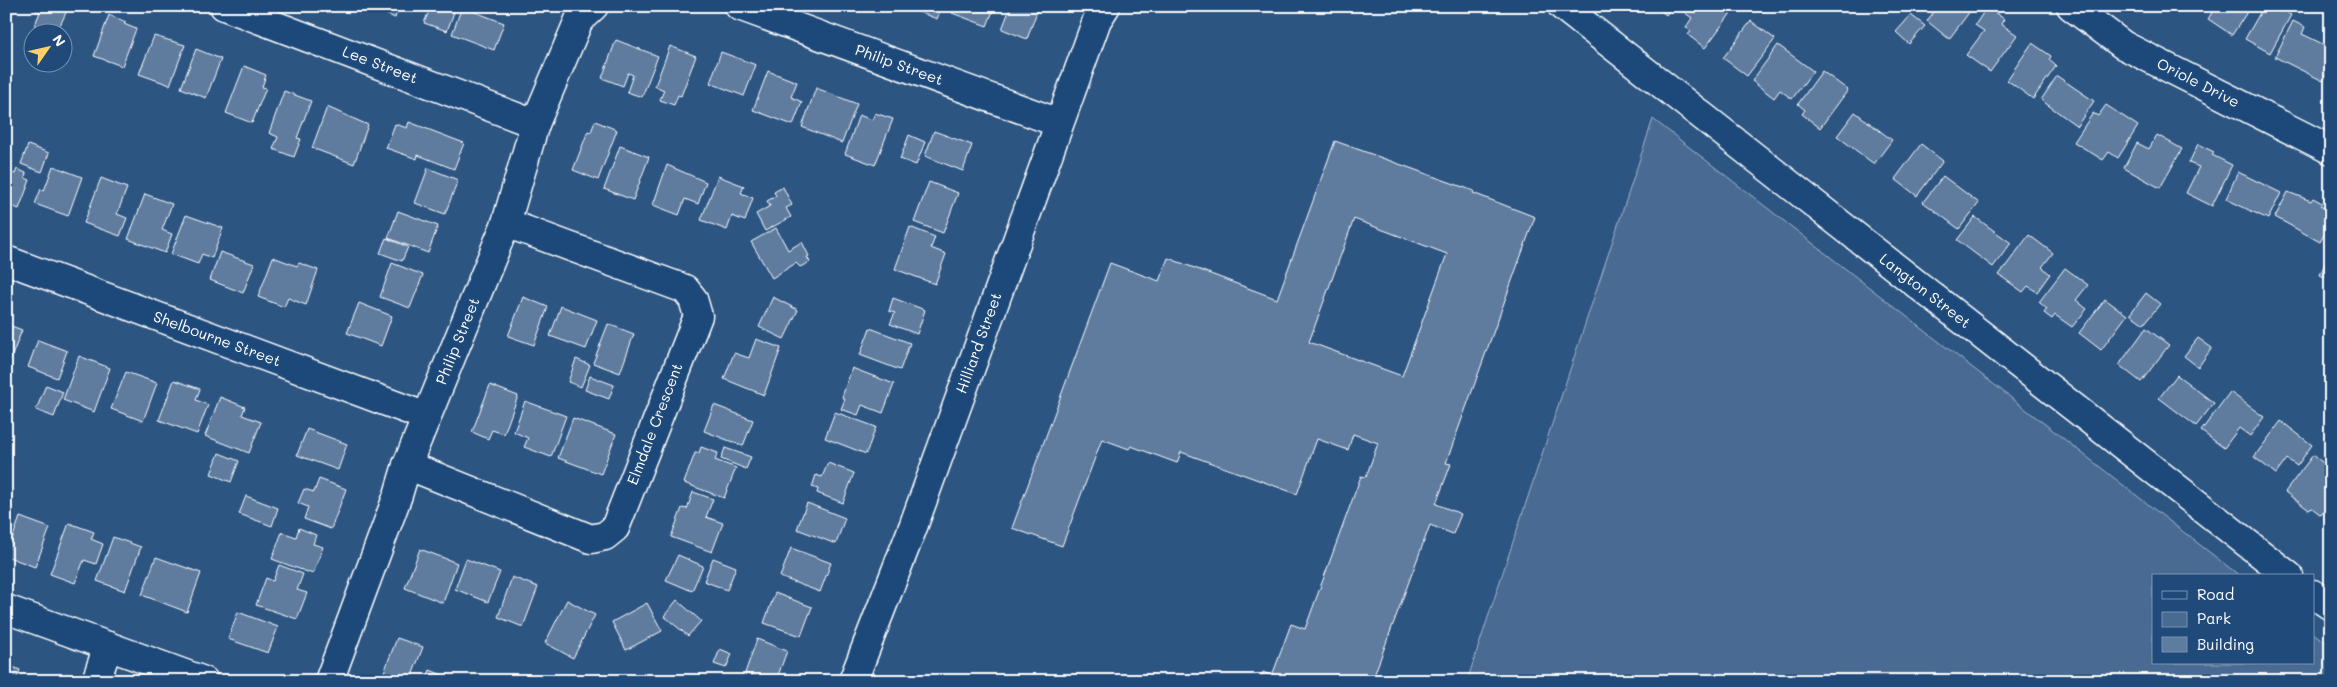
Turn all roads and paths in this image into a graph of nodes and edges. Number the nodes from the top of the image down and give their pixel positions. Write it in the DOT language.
graph roads {
  1 [pos="224,6"];
  2 [pos="594,6"];
  3 [pos="739,6"];
  4 [pos="1106,6"];
  5 [pos="1562,6"];
  6 [pos="2071,6"];
  7 [pos="1059,123"];
  8 [pos="535,124"];
  9 [pos="2331,150"];
  10 [pos="506,223"];
  11 [pos="6,260"];
  12 [pos="428,417"];
  13 [pos="407,465"];
  14 [pos="2286,574"];
  15 [pos="2314,595"];
  16 [pos="2331,606"];
  17 [pos="6,609"];
  18 [pos="108,646"];
  19 [pos="96,681"];
  20 [pos="204,681"];
  21 [pos="328,681"];
  22 [pos="853,681"];
  1 -- 8 [label="street, Lee Street"];
  2 -- 8 [label="street, Philip Street"];
  3 -- 7 [label="street, Philip Street"];
  4 -- 7 [label="street, Hilliard Street"];
  5 -- 14 [label="street, Langton Street"];
  6 -- 9 [label="street, Oriole Drive"];
  7 -- 22 [label="street, Hilliard Street"];
  8 -- 10 [label="street, Philip Street"];
  10 -- 12 [label="street, Philip Street"];
  10 -- 13 [label="street, Elmdale Crescent"];
  11 -- 12 [label="street, Shelbourne Street"];
  12 -- 13 [label="street, Philip Street"];
  13 -- 21 [label="street, Philip Street"];
  15 -- 16 [label="street"];
  17 -- 18 [label="street"];
  18 -- 19 [label="street"];
  18 -- 20 [label="street"];
}
